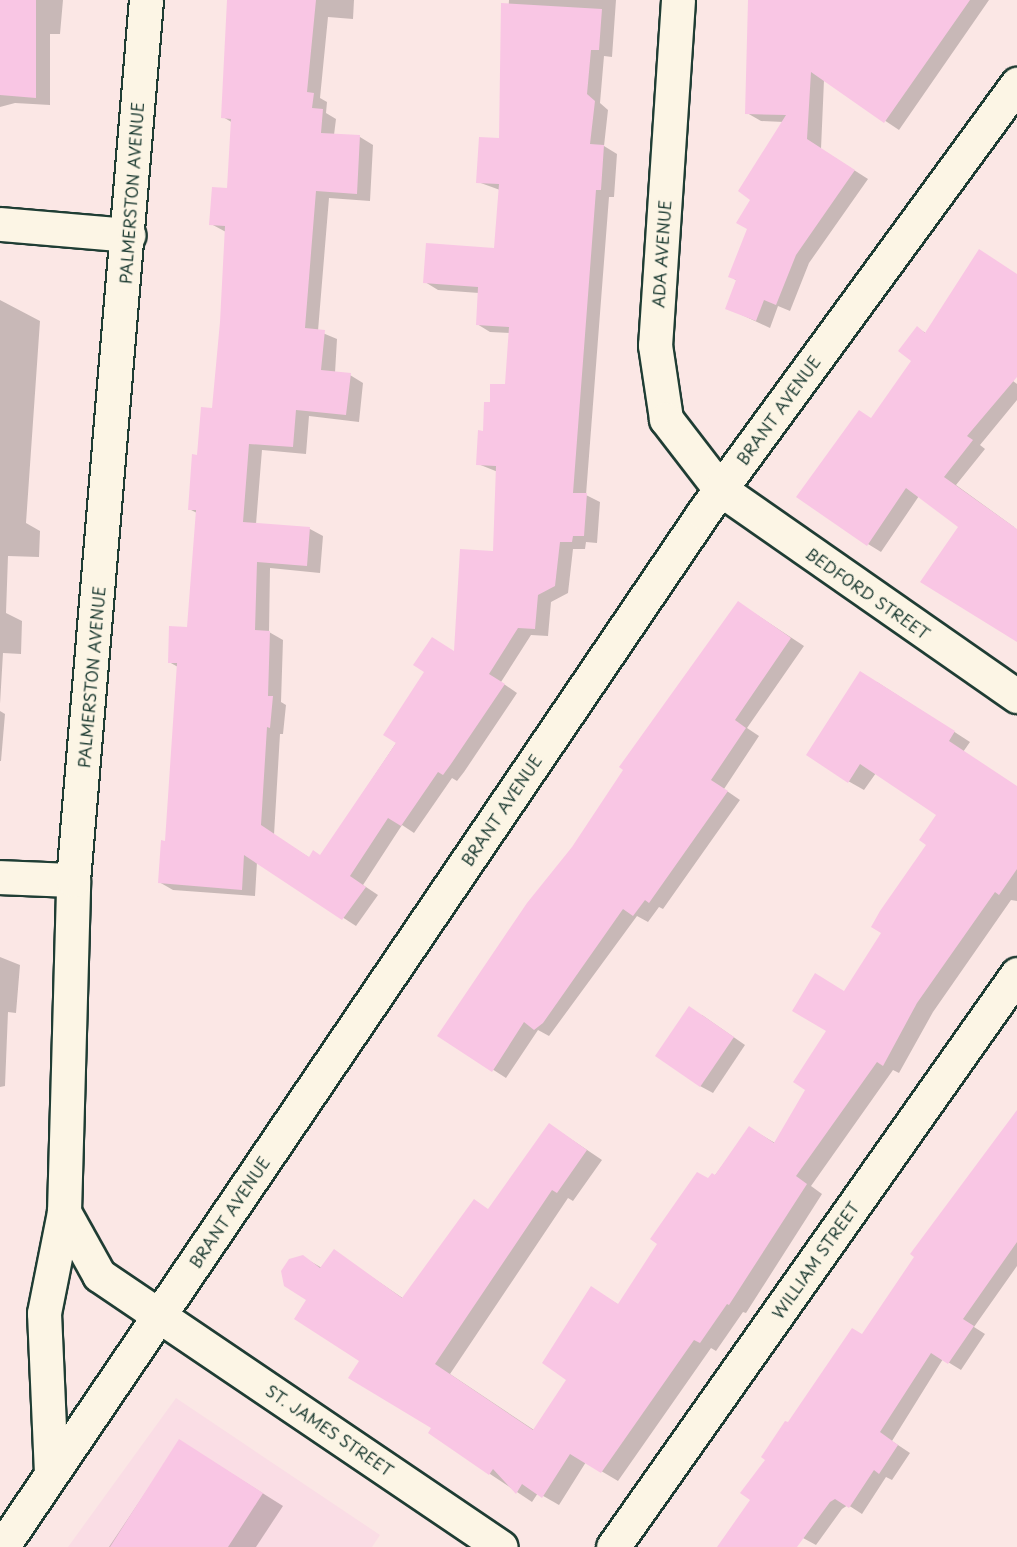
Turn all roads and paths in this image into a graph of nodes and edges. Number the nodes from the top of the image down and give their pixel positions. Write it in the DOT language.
graph roads {
  1 [pos="146,0"];
  2 [pos="678,0"];
  3 [pos="1017,84"];
  4 [pos="0,224"];
  5 [pos="129,235"];
  6 [pos="720,489"];
  7 [pos="1017,696"];
  8 [pos="0,877"];
  9 [pos="73,880"];
  10 [pos="1017,974"];
  11 [pos="64,1212"];
  12 [pos="159,1314"];
  13 [pos="51,1473"];
  14 [pos="2,1547"];
  15 [pos="501,1547"];
  16 [pos="613,1547"];
  1 -- 5 [label="street, PALMERSTON AVENUE"];
  2 -- 6 [label="street, ADA AVENUE"];
  3 -- 6 [label="street, BRANT AVENUE"];
  4 -- 5 [label="street"];
  5 -- 9 [label="street, PALMERSTON AVENUE"];
  6 -- 7 [label="street, BEDFORD STREET"];
  6 -- 12 [label="street, BRANT AVENUE"];
  8 -- 9 [label="street"];
  9 -- 11 [label="street, PALMERSTON AVENUE"];
  10 -- 16 [label="street, WILLIAM STREET"];
  11 -- 12 [label="street"];
  11 -- 13 [label="street, PALMERSTON AVENUE"];
  12 -- 13 [label="street, BRANT AVENUE"];
  12 -- 15 [label="street, ST. JAMES STREET"];
  13 -- 14 [label="street, BRANT AVENUE"];
}
